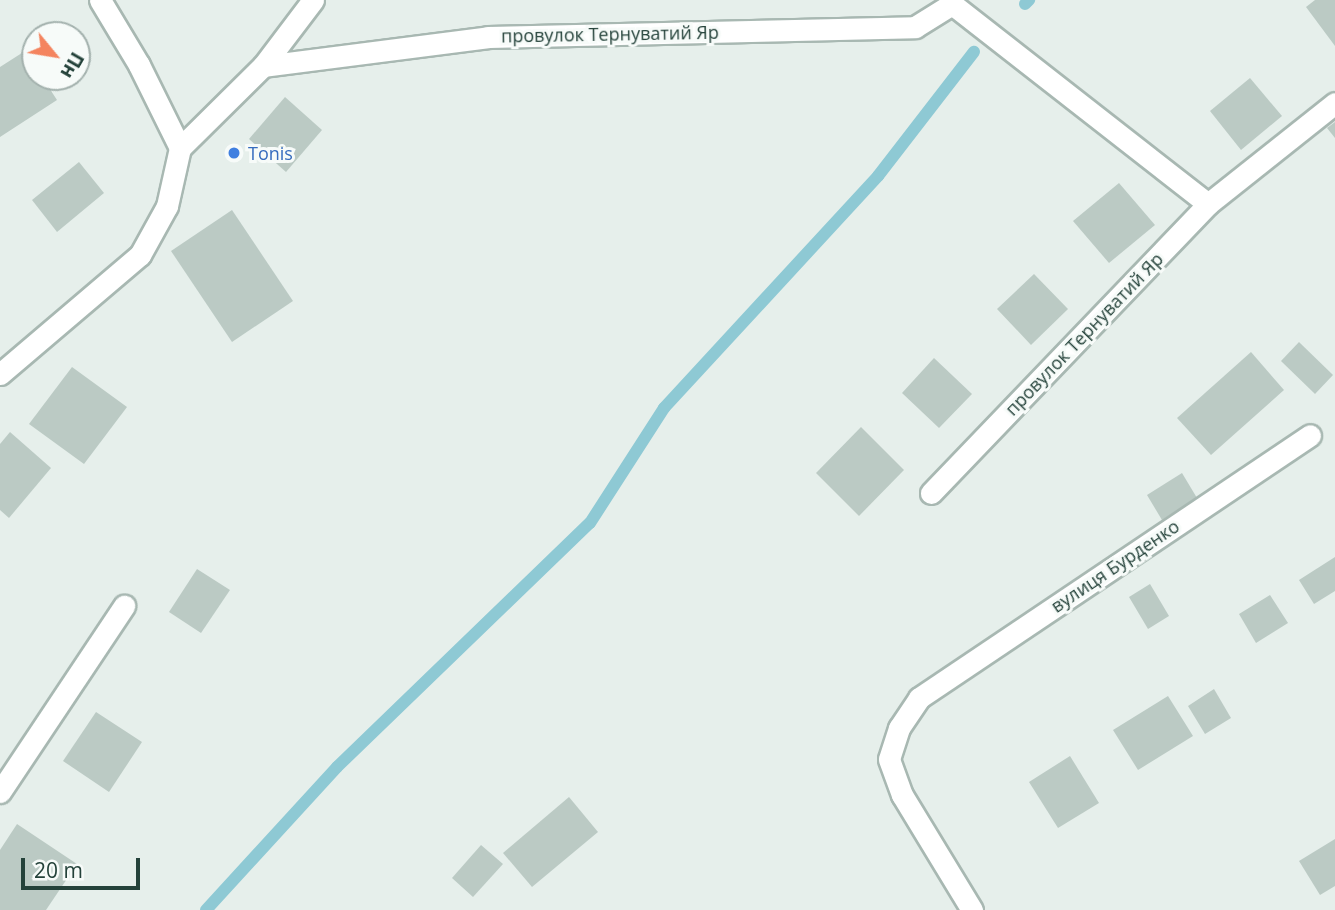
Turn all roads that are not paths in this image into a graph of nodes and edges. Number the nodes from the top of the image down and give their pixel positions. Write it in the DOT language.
graph roads {
  1 [pos="100,0"];
  2 [pos="313,0"];
  3 [pos="954,2"];
  4 [pos="262,66"];
  5 [pos="1335,103"];
  6 [pos="180,148"];
  7 [pos="1208,204"];
  8 [pos="0,374"];
  9 [pos="1310,435"];
  10 [pos="931,494"];
  11 [pos="124,606"];
  12 [pos="0,792"];
  13 [pos="972,910"];
  1 -- 6 [label="street"];
  2 -- 4 [label="street"];
  3 -- 4 [label="street, провулок Тернуватий Яр"];
  3 -- 7 [label="street, провулок Тернуватий Яр"];
  4 -- 6 [label="street"];
  5 -- 7 [label="street, провулок Тернуватий Яр"];
  6 -- 8 [label="street"];
  7 -- 10 [label="street, провулок Тернуватий Яр"];
  9 -- 13 [label="street, вулиця Бурденко"];
  11 -- 12 [label="street"];
}
